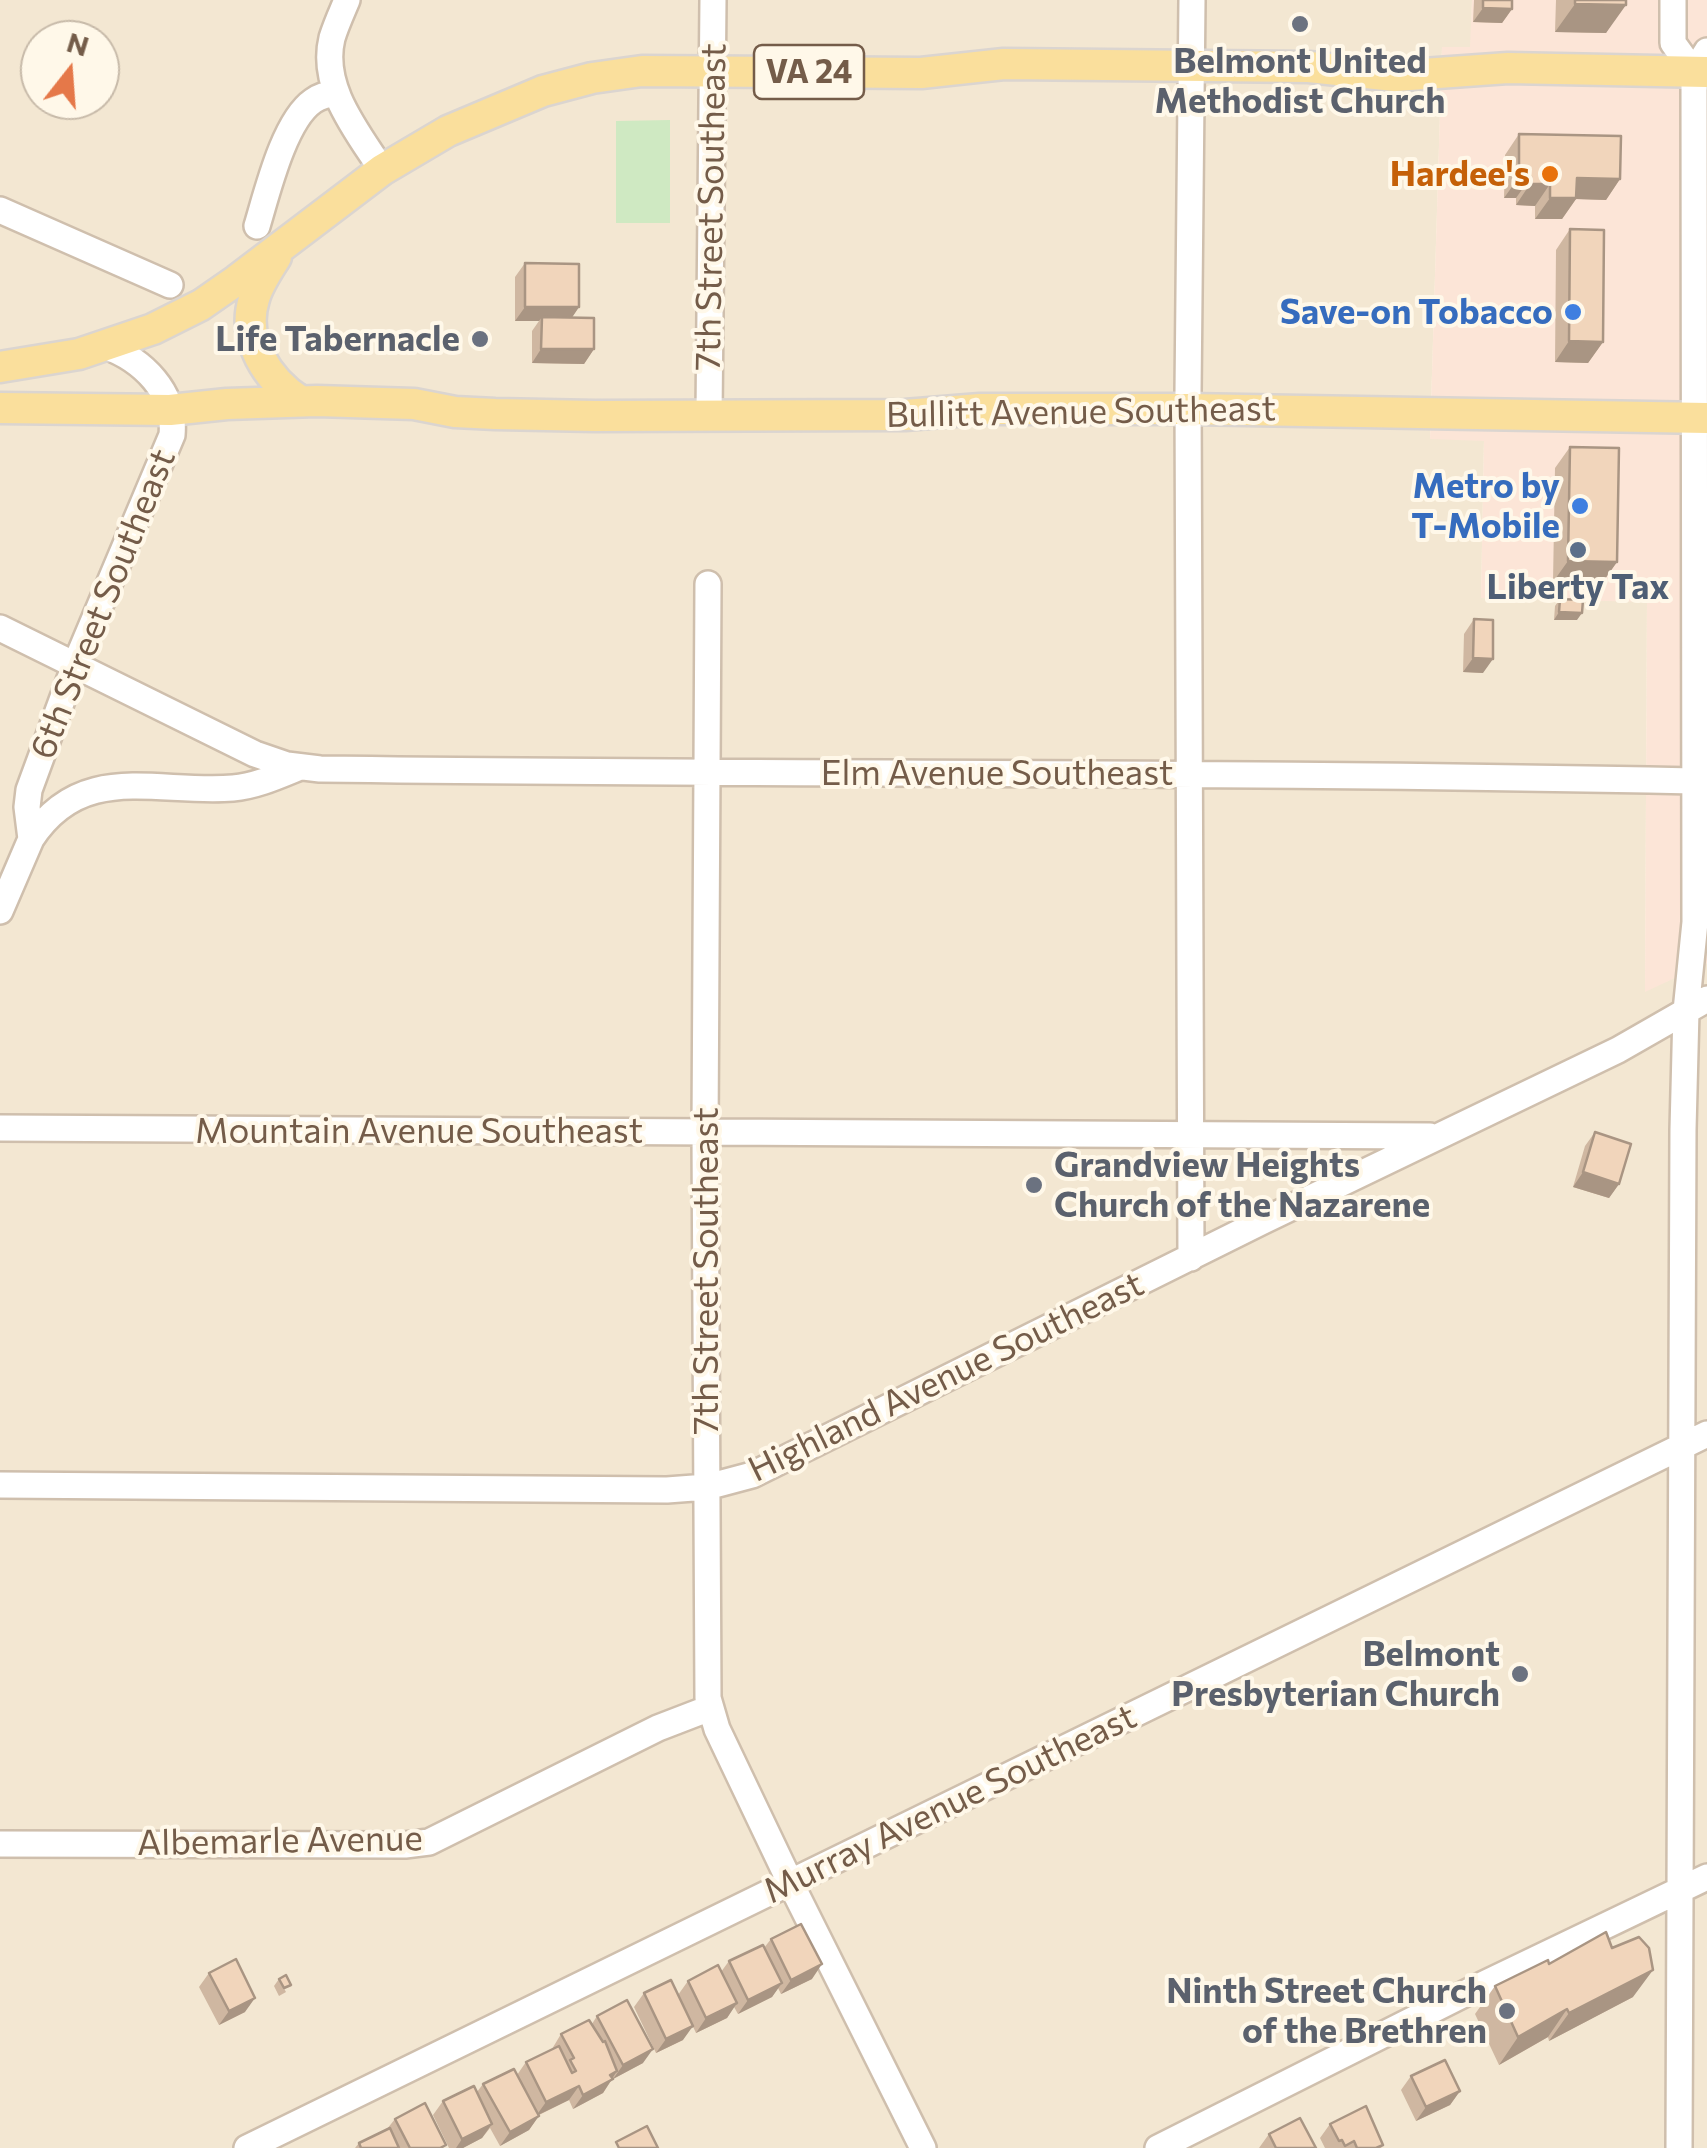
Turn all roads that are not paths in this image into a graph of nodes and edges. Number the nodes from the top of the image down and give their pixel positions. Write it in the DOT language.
graph roads {
  1 [pos="347,0"];
  2 [pos="713,0"];
  3 [pos="1192,0"];
  4 [pos="1674,0"];
  5 [pos="1703,65"];
  6 [pos="1192,66"];
  7 [pos="713,72"];
  8 [pos="336,93"];
  9 [pos="382,170"];
  10 [pos="0,210"];
  11 [pos="257,226"];
  12 [pos="282,245"];
  13 [pos="170,285"];
  14 [pos="105,346"];
  15 [pos="0,366"];
  16 [pos="300,401"];
  17 [pos="0,408"];
  18 [pos="1188,409"];
  19 [pos="170,410"];
  20 [pos="456,412"];
  21 [pos="709,415"];
  22 [pos="1700,418"];
  23 [pos="708,584"];
  24 [pos="0,628"];
  25 [pos="75,665"];
  26 [pos="300,767"];
  27 [pos="1189,772"];
  28 [pos="706,774"];
  29 [pos="1694,781"];
  30 [pos="31,838"];
  31 [pos="0,911"];
  32 [pos="1697,1005"];
  33 [pos="0,1128"];
  34 [pos="704,1132"];
  35 [pos="1189,1134"];
  36 [pos="1438,1136"];
  37 [pos="1190,1258"];
  38 [pos="1707,1434"];
  39 [pos="1683,1446"];
  40 [pos="0,1484"];
  41 [pos="707,1487"];
  42 [pos="710,1708"];
  43 [pos="0,1844"];
  44 [pos="1707,1877"];
  45 [pos="790,1882"];
  46 [pos="1680,1891"];
  47 [pos="247,2148"];
  48 [pos="922,2148"];
  49 [pos="1158,2148"];
  50 [pos="1680,2148"];
  1 -- 8 [label="street"];
  2 -- 7 [label="street, 7th Street Southeast"];
  3 -- 6 [label="street"];
  4 -- 5 [label="street"];
  5 -- 6 [label="main road, VA 24"];
  5 -- 22 [label="street"];
  6 -- 7 [label="main road, VA 24"];
  6 -- 18 [label="street"];
  7 -- 9 [label="main road, VA 24"];
  7 -- 21 [label="street, 7th Street Southeast"];
  8 -- 9 [label="street"];
  8 -- 11 [label="street"];
  9 -- 12 [label="main road, VA 24"];
  10 -- 13 [label="street"];
  12 -- 14 [label="main road, VA 24"];
  12 -- 16 [label="main road"];
  14 -- 15 [label="main road, VA 24"];
  14 -- 19 [label="street"];
  16 -- 19 [label="main road, Bullitt Avenue Southeast"];
  16 -- 20 [label="main road, Bullitt Avenue Southeast"];
  17 -- 19 [label="main road"];
  18 -- 21 [label="main road, Bullitt Avenue Southeast"];
  18 -- 22 [label="main road, Bullitt Avenue Southeast"];
  18 -- 27 [label="street"];
  19 -- 20 [label="main road, Bullitt Avenue Southeast"];
  19 -- 25 [label="street, 6th Street Southeast"];
  20 -- 21 [label="main road, Bullitt Avenue Southeast"];
  22 -- 29 [label="street"];
  23 -- 28 [label="street, 7th Street Southeast"];
  24 -- 25 [label="street, Elm Avenue Southeast"];
  25 -- 26 [label="street, Elm Avenue Southeast"];
  25 -- 30 [label="street, 6th Street Southeast"];
  26 -- 28 [label="street, Elm Avenue Southeast"];
  26 -- 30 [label="street, Elm Avenue Southeast"];
  27 -- 28 [label="street, Elm Avenue Southeast"];
  27 -- 29 [label="street, Elm Avenue Southeast"];
  27 -- 35 [label="street"];
  28 -- 34 [label="street, 7th Street Southeast"];
  29 -- 32 [label="street"];
  30 -- 31 [label="street, 6th Street Southeast"];
  32 -- 36 [label="street, Highland Avenue Southeast"];
  32 -- 39 [label="street"];
  33 -- 34 [label="street, Mountain Avenue Southeast"];
  34 -- 35 [label="street, Mountain Avenue Southeast"];
  34 -- 41 [label="street, 7th Street Southeast"];
  35 -- 36 [label="street, Mountain Avenue Southeast"];
  35 -- 37 [label="street"];
  36 -- 37 [label="street, Highland Avenue Southeast"];
  37 -- 41 [label="street, Highland Avenue Southeast"];
  38 -- 39 [label="street, Murray Avenue Southeast"];
  39 -- 45 [label="street, Murray Avenue Southeast"];
  39 -- 46 [label="street"];
  40 -- 41 [label="street, Highland Avenue Southeast"];
  41 -- 42 [label="street, 7th Street Southeast"];
  42 -- 43 [label="street, Albemarle Avenue"];
  42 -- 45 [label="street, 7th Street Southeast"];
  44 -- 46 [label="street"];
  45 -- 47 [label="street, Murray Avenue Southeast"];
  45 -- 48 [label="street, 7th Street Southeast"];
  46 -- 49 [label="street"];
  46 -- 50 [label="street"];
}
